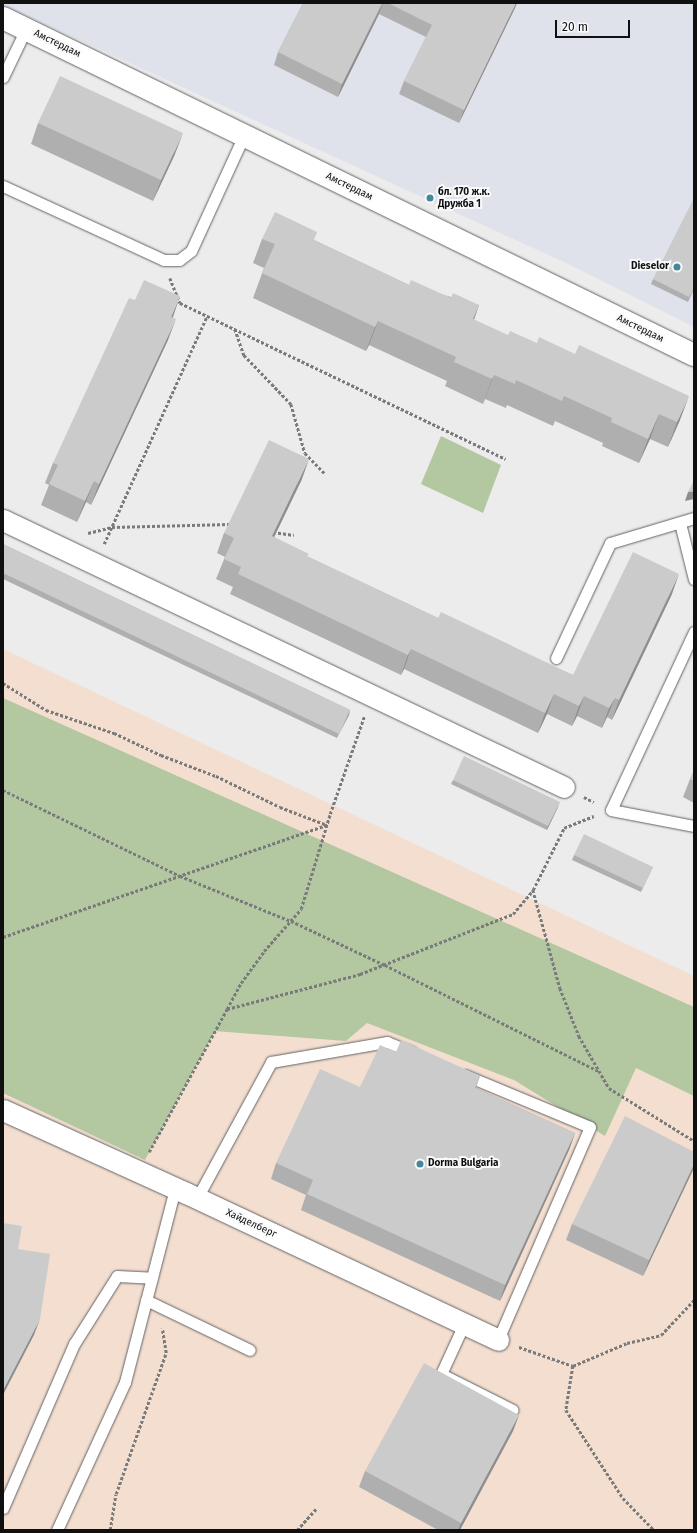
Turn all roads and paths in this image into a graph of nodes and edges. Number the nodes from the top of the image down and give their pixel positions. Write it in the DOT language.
graph roads {
  1 [pos="3,18"];
  2 [pos="26,29"];
  3 [pos="3,77"];
  4 [pos="244,136"];
  5 [pos="3,186"];
  6 [pos="164,260"];
  7 [pos="207,316"];
  8 [pos="235,329"];
  9 [pos="694,356"];
  10 [pos="505,459"];
  11 [pos="324,472"];
  12 [pos="694,518"];
  13 [pos="3,520"];
  14 [pos="680,523"];
  15 [pos="236,525"];
  16 [pos="112,527"];
  17 [pos="265,530"];
  18 [pos="294,535"];
  19 [pos="51,543"];
  20 [pos="95,564"];
  21 [pos="694,578"];
  22 [pos="694,632"];
  23 [pos="556,658"];
  24 [pos="3,683"];
  25 [pos="372,696"];
  26 [pos="564,787"];
  27 [pos="3,790"];
  28 [pos="611,810"];
  29 [pos="327,825"];
  30 [pos="694,826"];
  31 [pos="180,876"];
  32 [pos="533,890"];
  33 [pos="291,921"];
  34 [pos="3,937"];
  35 [pos="385,964"];
  36 [pos="227,1009"];
  37 [pos="424,1057"];
  38 [pos="452,1069"];
  39 [pos="599,1071"];
  40 [pos="3,1110"];
  41 [pos="694,1141"];
  42 [pos="138,1171"];
  43 [pos="175,1188"];
  44 [pos="197,1198"];
  45 [pos="152,1278"];
  46 [pos="146,1300"];
  47 [pos="694,1300"];
  48 [pos="159,1306"];
  49 [pos="464,1324"];
  50 [pos="498,1340"];
  51 [pos="250,1350"];
  52 [pos="573,1366"];
  53 [pos="514,1410"];
  54 [pos="3,1508"];
  55 [pos="317,1508"];
  56 [pos="56,1530"];
  57 [pos="110,1530"];
  58 [pos="297,1530"];
  59 [pos="654,1530"];
  1 -- 2 [label="street, Амстердам"];
  2 -- 3 [label="lane"];
  2 -- 4 [label="street, Амстердам"];
  4 -- 6 [label="lane"];
  4 -- 9 [label="street, Амстердам"];
  5 -- 6 [label="lane"];
  6 -- 7 [label="path"];
  7 -- 8 [label="path"];
  7 -- 16 [label="path"];
  8 -- 10 [label="path"];
  8 -- 11 [label="path"];
  12 -- 14 [label="lane"];
  13 -- 19 [label="street"];
  14 -- 21 [label="lane"];
  14 -- 23 [label="lane"];
  15 -- 16 [label="path"];
  16 -- 19 [label="path"];
  16 -- 20 [label="path"];
  17 -- 18 [label="path"];
  19 -- 20 [label="street"];
  20 -- 25 [label="street"];
  22 -- 28 [label="lane"];
  24 -- 29 [label="path"];
  25 -- 26 [label="street"];
  25 -- 29 [label="path"];
  26 -- 28 [label="path"];
  27 -- 31 [label="path"];
  28 -- 30 [label="lane"];
  28 -- 32 [label="path"];
  29 -- 31 [label="path"];
  29 -- 33 [label="path"];
  31 -- 33 [label="path"];
  31 -- 34 [label="path"];
  32 -- 35 [label="path"];
  32 -- 39 [label="path"];
  33 -- 35 [label="path"];
  33 -- 36 [label="path"];
  35 -- 36 [label="path"];
  35 -- 39 [label="path"];
  36 -- 42 [label="path"];
  37 -- 44 [label="lane"];
  38 -- 50 [label="lane"];
  39 -- 41 [label="path"];
  40 -- 42 [label="street, Хайделберг"];
  42 -- 43 [label="street, Хайделберг"];
  43 -- 44 [label="street, Хайделберг"];
  43 -- 45 [label="lane"];
  44 -- 49 [label="street, Хайделберг"];
  45 -- 46 [label="lane"];
  45 -- 54 [label="lane"];
  46 -- 48 [label="lane"];
  46 -- 56 [label="lane"];
  47 -- 52 [label="path"];
  48 -- 51 [label="lane"];
  48 -- 57 [label="path"];
  49 -- 50 [label="street, Хайделберг"];
  49 -- 53 [label="lane"];
  50 -- 52 [label="path"];
  52 -- 59 [label="path"];
  55 -- 58 [label="path"];
}
